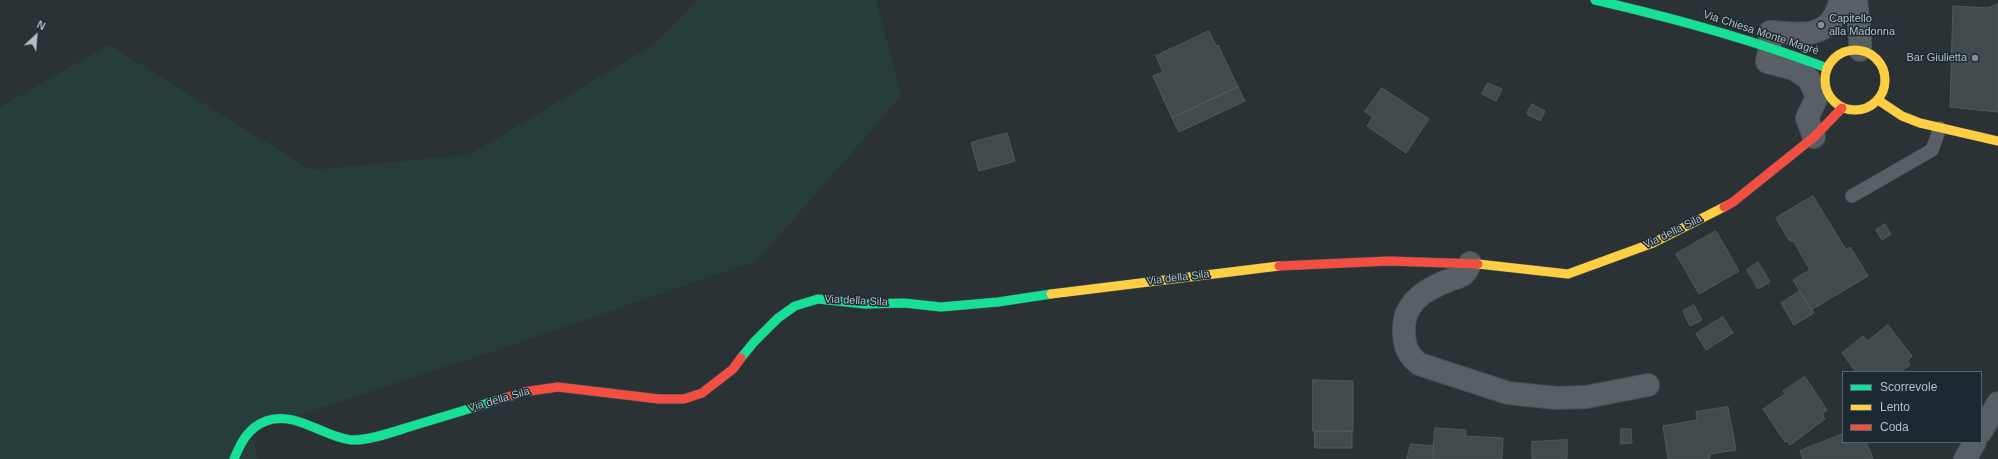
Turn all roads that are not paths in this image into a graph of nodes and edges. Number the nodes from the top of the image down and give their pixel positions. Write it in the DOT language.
graph roads {
  1 [pos="1595,0"];
  2 [pos="1840,0"];
  3 [pos="1856,0"];
  4 [pos="1770,48"];
  5 [pos="1860,50"];
  6 [pos="1827,68"];
  7 [pos="1878,100"];
  8 [pos="1842,108"];
  9 [pos="1940,128"];
  10 [pos="1814,137"];
  11 [pos="1998,141"];
  12 [pos="1852,196"];
  13 [pos="1470,263"];
  14 [pos="1648,385"];
  15 [pos="1998,403"];
  16 [pos="1982,430"];
  17 [pos="1974,443"];
  18 [pos="234,459"];
  19 [pos="1965,459"];
  1 -- 4 [label="street, Via Chiesa Monte Magrè"];
  2 -- 4 [label="street"];
  3 -- 5 [label="street"];
  4 -- 6 [label="street, Via Chiesa Monte Magrè"];
  4 -- 10 [label="street"];
  5 -- 6 [label="street, Via Chiesa Monte Magrè"];
  5 -- 7 [label="street"];
  6 -- 8 [label="street, Via Chiesa Monte Magrè"];
  7 -- 8 [label="street"];
  7 -- 9 [label="street"];
  8 -- 10 [label="street, Via della Sila"];
  9 -- 11 [label="street"];
  9 -- 12 [label="lane"];
  10 -- 13 [label="street, Via della Sila"];
  13 -- 14 [label="street"];
  13 -- 18 [label="street, Via della Sila"];
  15 -- 16 [label="street"];
  17 -- 19 [label="street"];
}
